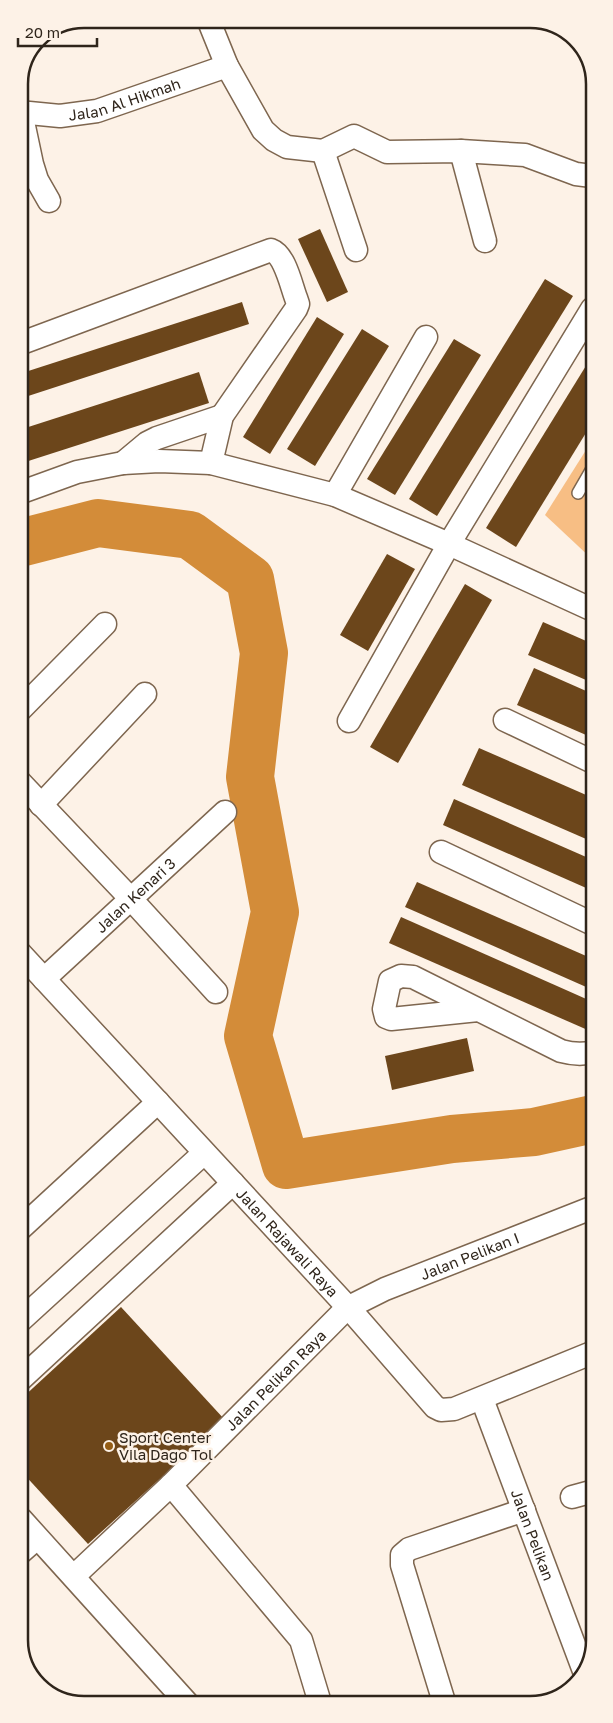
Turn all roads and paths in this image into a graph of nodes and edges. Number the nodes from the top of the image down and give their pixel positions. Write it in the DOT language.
graph roads {
  1 [pos="212,28"];
  2 [pos="227,66"];
  3 [pos="28,113"];
  4 [pos="28,147"];
  5 [pos="323,151"];
  6 [pos="461,151"];
  7 [pos="586,175"];
  8 [pos="49,201"];
  9 [pos="486,241"];
  10 [pos="356,250"];
  11 [pos="586,319"];
  12 [pos="426,336"];
  13 [pos="28,341"];
  14 [pos="222,416"];
  15 [pos="123,463"];
  16 [pos="211,463"];
  17 [pos="586,478"];
  18 [pos="28,490"];
  19 [pos="578,493"];
  20 [pos="335,495"];
  21 [pos="449,544"];
  22 [pos="586,607"];
  23 [pos="105,624"];
  24 [pos="145,694"];
  25 [pos="28,702"];
  26 [pos="505,720"];
  27 [pos="349,721"];
  28 [pos="586,759"];
  29 [pos="28,791"];
  30 [pos="41,805"];
  31 [pos="225,812"];
  32 [pos="441,852"];
  33 [pos="131,899"];
  34 [pos="586,921"];
  35 [pos="28,962"];
  36 [pos="44,979"];
  37 [pos="216,992"];
  38 [pos="478,1010"];
  39 [pos="586,1054"];
  40 [pos="158,1102"];
  41 [pos="204,1153"];
  42 [pos="233,1183"];
  43 [pos="586,1210"];
  44 [pos="28,1222"];
  45 [pos="347,1308"];
  46 [pos="28,1314"];
  47 [pos="586,1355"];
  48 [pos="28,1373"];
  49 [pos="482,1399"];
  50 [pos="171,1485"];
  51 [pos="586,1493"];
  52 [pos="572,1497"];
  53 [pos="524,1510"];
  54 [pos="29,1545"];
  55 [pos="74,1576"];
  56 [pos="581,1662"];
  57 [pos="180,1695"];
  58 [pos="318,1696"];
  59 [pos="442,1696"];
  1 -- 2 [label="street"];
  2 -- 3 [label="street, Jalan Al Hikmah"];
  2 -- 5 [label="street"];
  4 -- 8 [label="street"];
  5 -- 6 [label="street"];
  5 -- 10 [label="street"];
  6 -- 7 [label="street"];
  6 -- 9 [label="street"];
  11 -- 21 [label="street"];
  12 -- 20 [label="street"];
  13 -- 14 [label="street"];
  14 -- 15 [label="street"];
  14 -- 16 [label="street"];
  15 -- 16 [label="street"];
  15 -- 18 [label="street"];
  16 -- 20 [label="street"];
  17 -- 19 [label="lane"];
  20 -- 21 [label="street"];
  21 -- 22 [label="street"];
  21 -- 27 [label="street"];
  23 -- 25 [label="street"];
  24 -- 30 [label="street"];
  26 -- 28 [label="street"];
  29 -- 30 [label="street"];
  30 -- 33 [label="street"];
  31 -- 33 [label="street, Jalan Kenari 3"];
  32 -- 34 [label="street"];
  33 -- 36 [label="street, Jalan Kenari 3"];
  33 -- 37 [label="street"];
  35 -- 36 [label="street, Jalan Rajawali Raya"];
  36 -- 40 [label="street, Jalan Rajawali Raya"];
  38 -- 39 [label="street"];
  40 -- 41 [label="street, Jalan Rajawali Raya"];
  40 -- 44 [label="street"];
  41 -- 42 [label="street, Jalan Rajawali Raya"];
  41 -- 46 [label="street"];
  42 -- 45 [label="street, Jalan Rajawali Raya"];
  42 -- 48 [label="street"];
  43 -- 45 [label="street, Jalan Pelikan I"];
  45 -- 49 [label="street, Jalan Rajawali Raya"];
  45 -- 50 [label="street, Jalan Pelikan Raya"];
  47 -- 49 [label="street, Jalan Rajawali Raya"];
  49 -- 53 [label="street, Jalan Pelikan"];
  50 -- 55 [label="street, Jalan Pelikan Raya"];
  50 -- 58 [label="street"];
  51 -- 52 [label="street"];
  53 -- 56 [label="street, Jalan Pelikan"];
  53 -- 59 [label="street"];
  54 -- 55 [label="street"];
  55 -- 57 [label="street"];
}
